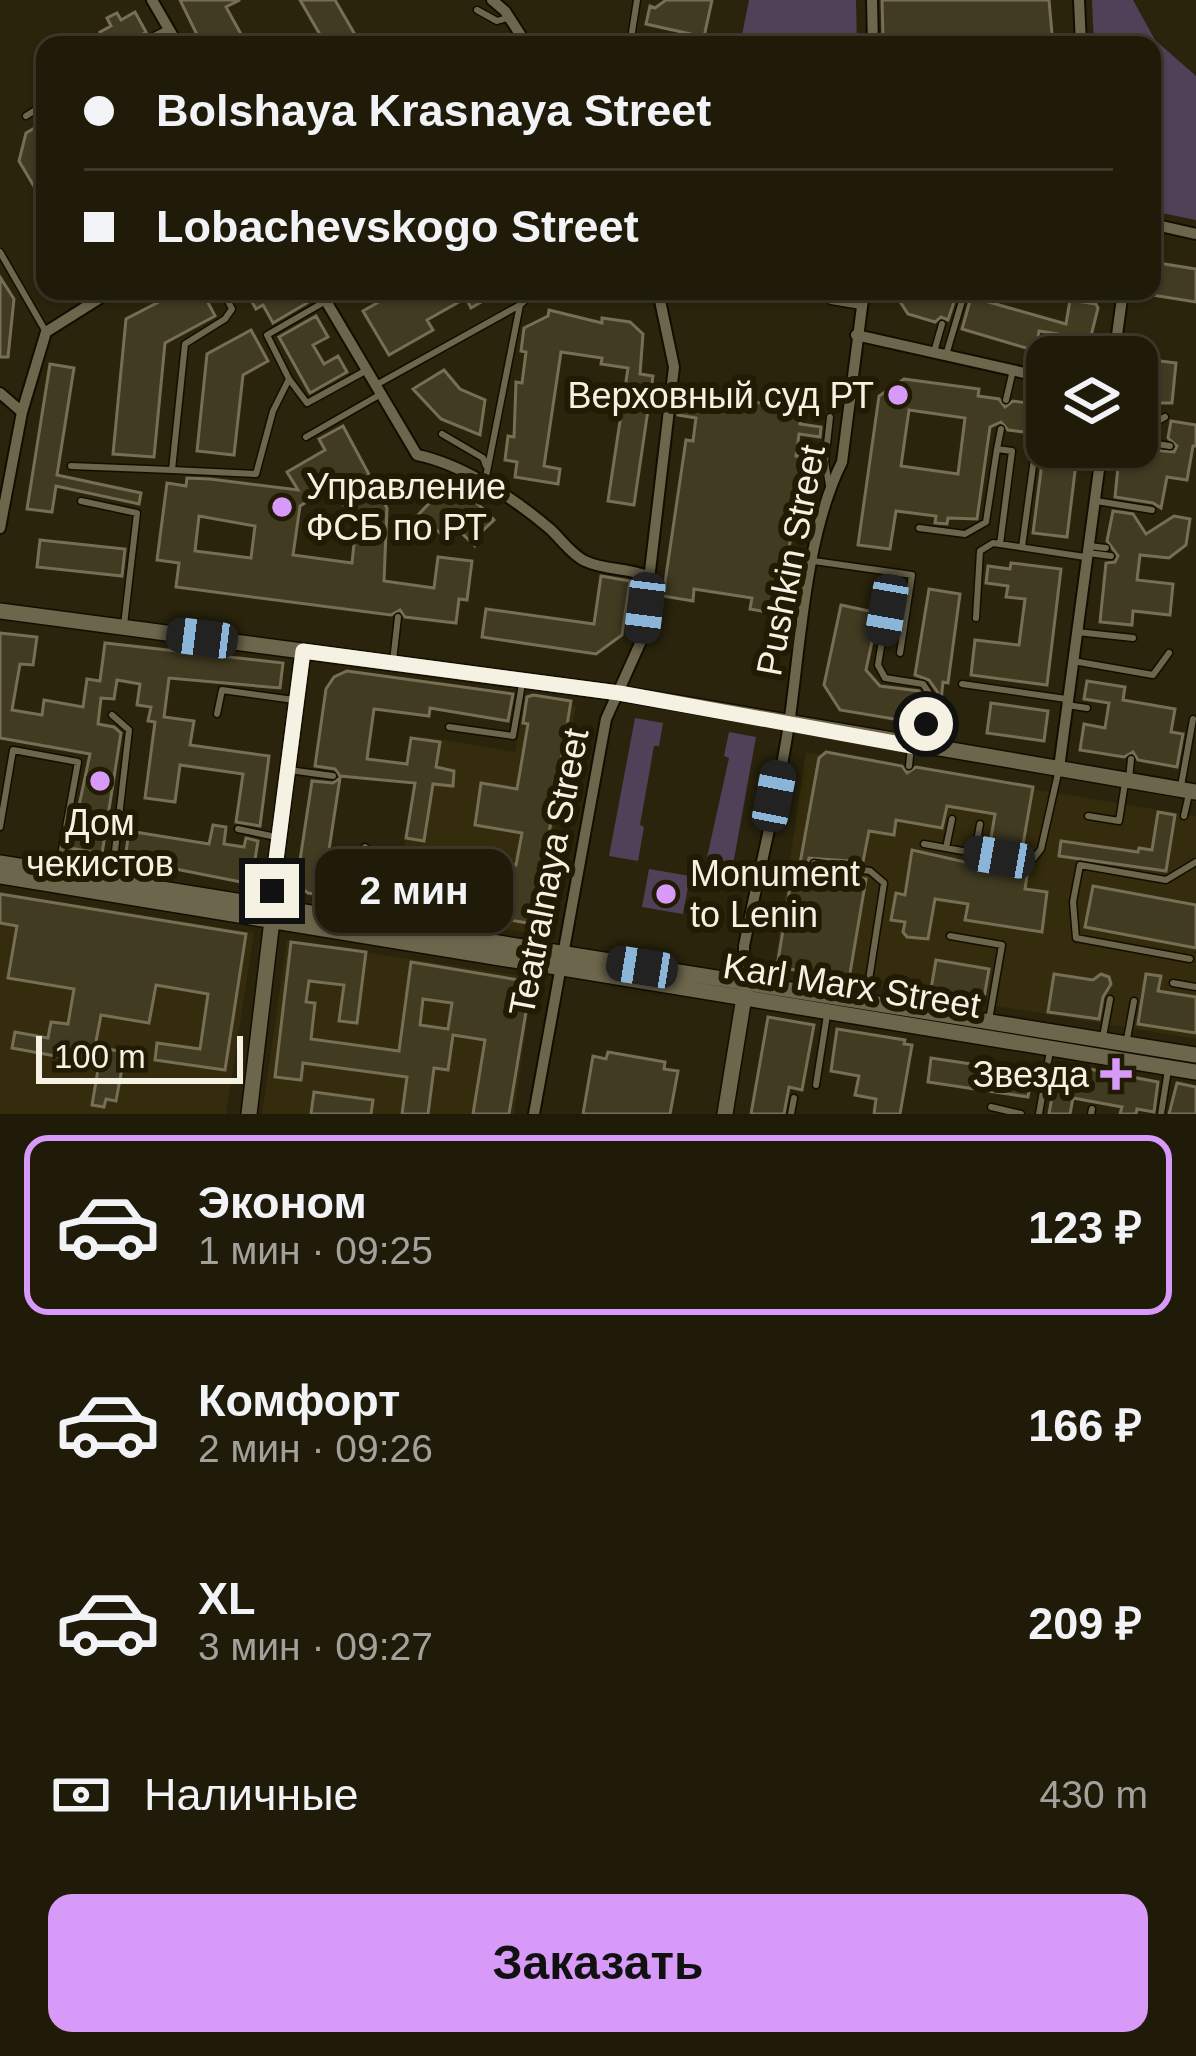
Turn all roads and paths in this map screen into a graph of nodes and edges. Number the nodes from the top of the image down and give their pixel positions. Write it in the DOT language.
graph roads {
  1 [pos="152,0"];
  2 [pos="492,0"];
  3 [pos="637,0"];
  4 [pos="872,0"];
  5 [pos="1079,0"];
  6 [pos="477,10"];
  7 [pos="509,17"];
  8 [pos="168,29"];
  9 [pos="154,36"];
  10 [pos="172,36"];
  11 [pos="521,36"];
  12 [pos="631,36"];
  13 [pos="873,36"];
  14 [pos="1081,36"];
  15 [pos="36,110"];
  16 [pos="26,116"];
  17 [pos="1161,226"];
  18 [pos="1196,234"];
  19 [pos="0,252"];
  20 [pos="92,300"];
  21 [pos="228,300"];
  22 [pos="317,300"];
  23 [pos="325,300"];
  24 [pos="525,300"];
  25 [pos="660,300"];
  26 [pos="862,300"];
  27 [pos="961,300"];
  28 [pos="1121,300"];
  29 [pos="831,301"];
  30 [pos="520,305"];
  31 [pos="861,306"];
  32 [pos="941,324"];
  33 [pos="46,332"];
  34 [pos="1117,336"];
  35 [pos="853,339"];
  36 [pos="940,354"];
  37 [pos="367,370"];
  38 [pos="1013,370"];
  39 [pos="1026,373"];
  40 [pos="289,379"];
  41 [pos="378,390"];
  42 [pos="0,393"];
  43 [pos="1006,400"];
  44 [pos="22,412"];
  45 [pos="830,417"];
  46 [pos="1165,417"];
  47 [pos="1158,421"];
  48 [pos="1001,429"];
  49 [pos="442,434"];
  50 [pos="306,437"];
  51 [pos="1158,444"];
  52 [pos="1170,446"];
  53 [pos="997,449"];
  54 [pos="71,466"];
  55 [pos="1033,468"];
  56 [pos="1099,468"];
  57 [pos="488,469"];
  58 [pos="172,470"];
  59 [pos="485,484"];
  60 [pos="829,488"];
  61 [pos="81,501"];
  62 [pos="1095,501"];
  63 [pos="1152,510"];
  64 [pos="0,528"];
  65 [pos="919,528"];
  66 [pos="1000,544"];
  67 [pos="1022,547"];
  68 [pos="1088,552"];
  69 [pos="1109,552"];
  70 [pos="814,561"];
  71 [pos="649,578"];
  72 [pos="887,610"];
  73 [pos="0,611"];
  74 [pos="398,616"];
  75 [pos="976,618"];
  76 [pos="124,628"];
  77 [pos="1077,632"];
  78 [pos="1132,638"];
  79 [pos="303,651"];
  80 [pos="900,653"];
  81 [pos="1168,653"];
  82 [pos="1073,661"];
  83 [pos="392,663"];
  84 [pos="523,680"];
  85 [pos="962,684"];
  86 [pos="619,693"];
  87 [pos="298,700"];
  88 [pos="1067,702"];
  89 [pos="1087,708"];
  90 [pos="217,714"];
  91 [pos="112,715"];
  92 [pos="1193,718"];
  93 [pos="789,724"];
  94 [pos="449,727"];
  95 [pos="917,747"];
  96 [pos="1131,759"];
  97 [pos="908,766"];
  98 [pos="1059,768"];
  99 [pos="289,770"];
  100 [pos="333,776"];
  101 [pos="1127,780"];
  102 [pos="1189,791"];
  103 [pos="1088,816"];
  104 [pos="1184,816"];
  105 [pos="952,819"];
  106 [pos="980,824"];
  107 [pos="0,827"];
  108 [pos="238,829"];
  109 [pos="279,838"];
  110 [pos="924,844"];
  111 [pos="364,847"];
  112 [pos="946,848"];
  113 [pos="974,853"];
  114 [pos="482,856"];
  115 [pos="1196,862"];
  116 [pos="0,863"];
  117 [pos="814,863"];
  118 [pos="57,874"];
  119 [pos="0,876"];
  120 [pos="111,882"];
  121 [pos="272,914"];
  122 [pos="352,921"];
  123 [pos="950,936"];
  124 [pos="469,939"];
  125 [pos="1190,959"];
  126 [pos="561,961"];
  127 [pos="1173,982"];
  128 [pos="1196,987"];
  129 [pos="745,990"];
  130 [pos="1110,1000"];
  131 [pos="1134,1001"];
  132 [pos="865,1002"];
  133 [pos="827,1011"];
  134 [pos="988,1022"];
  135 [pos="1102,1040"];
  136 [pos="1126,1044"];
  137 [pos="1051,1048"];
  138 [pos="1196,1055"];
  139 [pos="1169,1067"];
  140 [pos="1196,1072"];
  141 [pos="816,1085"];
  142 [pos="794,1098"];
  143 [pos="991,1107"];
  144 [pos="249,1114"];
  145 [pos="534,1114"];
  146 [pos="724,1114"];
  147 [pos="791,1114"];
  148 [pos="1022,1114"];
  149 [pos="1039,1114"];
  150 [pos="1161,1114"];
  1 -- 8 [label="street"];
  2 -- 7 [label="street"];
  3 -- 12 [label="lane"];
  4 -- 13 [label="street"];
  5 -- 14 [label="street"];
  6 -- 7 [label="lane"];
  7 -- 11 [label="street"];
  8 -- 9 [label="lane"];
  8 -- 10 [label="street"];
  15 -- 16 [label="lane"];
  17 -- 18 [label="street"];
  19 -- 33 [label="lane"];
  20 -- 33 [label="street"];
  21 -- 58 [label="lane"];
  22 -- 40 [label="lane"];
  23 -- 37 [label="street"];
  24 -- 30 [label="lane"];
  25 -- 71 [label="street, Teatralnaya Street"];
  26 -- 31 [label="street, Pushkin Street"];
  27 -- 36 [label="lane"];
  28 -- 34 [label="street"];
  29 -- 31 [label="lane"];
  30 -- 41 [label="lane"];
  30 -- 57 [label="lane"];
  31 -- 35 [label="street, Pushkin Street"];
  32 -- 36 [label="lane"];
  33 -- 44 [label="street"];
  35 -- 36 [label="street"];
  35 -- 60 [label="street, Pushkin Street"];
  36 -- 38 [label="street"];
  37 -- 40 [label="lane"];
  37 -- 41 [label="street"];
  38 -- 39 [label="street"];
  38 -- 43 [label="lane"];
  40 -- 58 [label="lane"];
  41 -- 50 [label="lane"];
  41 -- 59 [label="street"];
  42 -- 44 [label="street"];
  44 -- 64 [label="street"];
  45 -- 60 [label="lane"];
  46 -- 47 [label="lane"];
  48 -- 53 [label="lane"];
  49 -- 57 [label="lane"];
  51 -- 52 [label="lane"];
  53 -- 65 [label="lane"];
  53 -- 66 [label="lane"];
  54 -- 58 [label="lane"];
  55 -- 67 [label="lane"];
  56 -- 62 [label="street"];
  57 -- 59 [label="lane"];
  59 -- 71 [label="street"];
  60 -- 70 [label="street, Pushkin Street"];
  61 -- 76 [label="lane"];
  62 -- 63 [label="lane"];
  62 -- 68 [label="street"];
  66 -- 67 [label="lane"];
  66 -- 75 [label="lane"];
  67 -- 68 [label="lane"];
  68 -- 69 [label="lane"];
  68 -- 77 [label="street"];
  70 -- 80 [label="lane"];
  70 -- 93 [label="street, Pushkin Street"];
  71 -- 86 [label="street, Teatralnaya Street"];
  72 -- 95 [label="lane"];
  73 -- 76 [label="main road"];
  74 -- 83 [label="lane"];
  76 -- 79 [label="main road"];
  77 -- 78 [label="lane"];
  77 -- 82 [label="street"];
  79 -- 83 [label="main road"];
  79 -- 87 [label="main road"];
  81 -- 82 [label="lane"];
  82 -- 88 [label="street"];
  83 -- 84 [label="main road"];
  84 -- 86 [label="main road"];
  84 -- 94 [label="lane"];
  85 -- 88 [label="lane"];
  86 -- 93 [label="main road"];
  86 -- 126 [label="street, Teatralnaya Street"];
  87 -- 90 [label="lane"];
  87 -- 99 [label="main road"];
  88 -- 89 [label="lane"];
  88 -- 98 [label="street"];
  91 -- 120 [label="lane"];
  92 -- 102 [label="lane"];
  93 -- 95 [label="main road"];
  93 -- 129 [label="street, Pushkin Street"];
  95 -- 97 [label="lane"];
  95 -- 98 [label="main road"];
  96 -- 101 [label="lane"];
  98 -- 101 [label="main road"];
  98 -- 113 [label="lane"];
  99 -- 100 [label="lane"];
  99 -- 109 [label="main road"];
  101 -- 102 [label="main road"];
  101 -- 103 [label="lane"];
  102 -- 104 [label="lane"];
  105 -- 112 [label="lane"];
  106 -- 113 [label="lane"];
  107 -- 118 [label="lane"];
  108 -- 109 [label="lane"];
  109 -- 121 [label="main road"];
  110 -- 112 [label="lane"];
  111 -- 122 [label="lane"];
  112 -- 113 [label="lane"];
  114 -- 124 [label="lane"];
  115 -- 125 [label="lane"];
  116 -- 118 [label="main road, Karl Marx Street"];
  117 -- 132 [label="lane"];
  118 -- 120 [label="main road, Karl Marx Street"];
  119 -- 121 [label="main road, Karl Marx Street"];
  120 -- 121 [label="main road, Karl Marx Street"];
  121 -- 122 [label="main road, Karl Marx Street"];
  121 -- 126 [label="main road, Karl Marx Street"];
  121 -- 144 [label="main road"];
  122 -- 124 [label="main road, Karl Marx Street"];
  123 -- 134 [label="lane"];
  124 -- 126 [label="main road, Karl Marx Street"];
  126 -- 129 [label="main road, Karl Marx Street"];
  126 -- 145 [label="street, Teatralnaya Street"];
  127 -- 128 [label="lane"];
  129 -- 132 [label="main road, Karl Marx Street"];
  129 -- 133 [label="main road, Karl Marx Street"];
  129 -- 146 [label="main road"];
  130 -- 135 [label="lane"];
  131 -- 136 [label="lane"];
  132 -- 134 [label="main road, Karl Marx Street"];
  133 -- 137 [label="main road, Karl Marx Street"];
  133 -- 141 [label="lane"];
  134 -- 135 [label="main road, Karl Marx Street"];
  135 -- 136 [label="main road, Karl Marx Street"];
  136 -- 138 [label="main road, Karl Marx Street"];
  137 -- 139 [label="main road, Karl Marx Street"];
  137 -- 149 [label="lane"];
  139 -- 140 [label="main road, Karl Marx Street"];
  139 -- 150 [label="lane"];
  142 -- 147 [label="lane"];
  143 -- 148 [label="lane"];
}
